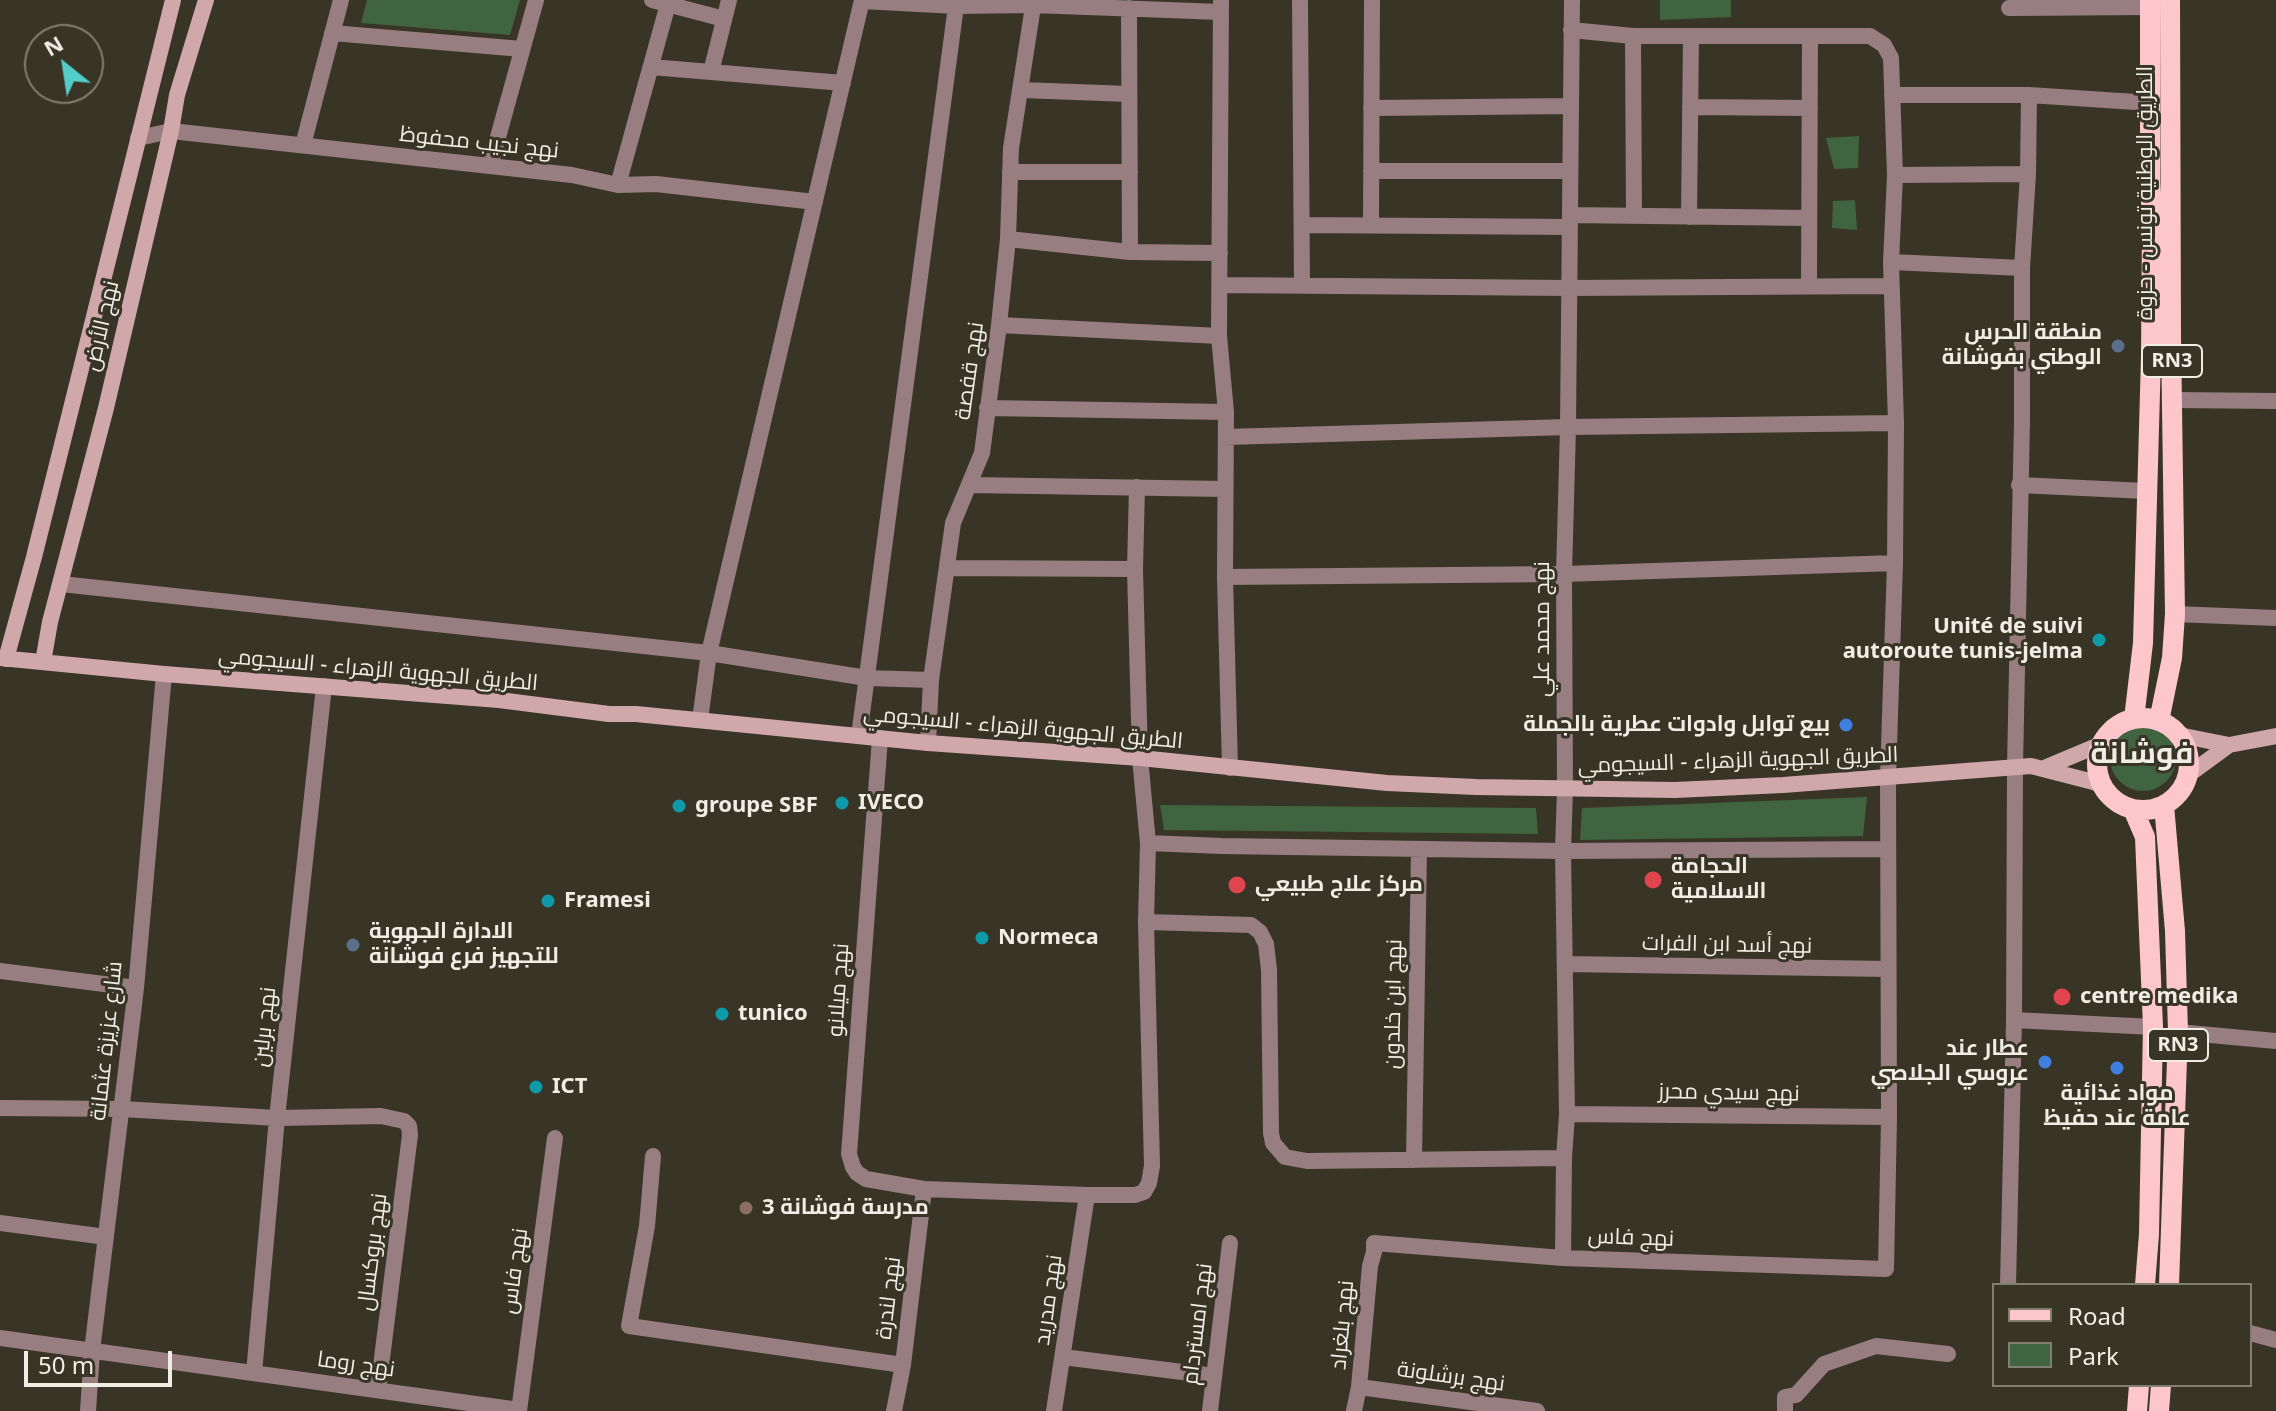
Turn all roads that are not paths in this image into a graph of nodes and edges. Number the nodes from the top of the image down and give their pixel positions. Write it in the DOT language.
graph roads {
  1 [pos="173,0"];
  2 [pos="206,0"];
  3 [pos="341,0"];
  4 [pos="536,0"];
  5 [pos="729,0"];
  6 [pos="862,0"];
  7 [pos="1300,0"];
  8 [pos="1372,0"];
  9 [pos="1572,0"];
  10 [pos="2170,0"];
  11 [pos="660,2"];
  12 [pos="1034,3"];
  13 [pos="2060,4"];
  14 [pos="2150,4"];
  15 [pos="956,6"];
  16 [pos="1221,6"];
  17 [pos="1129,8"];
  18 [pos="2009,8"];
  19 [pos="724,19"];
  20 [pos="1571,30"];
  21 [pos="332,33"];
  22 [pos="1633,36"];
  23 [pos="1691,36"];
  24 [pos="1810,36"];
  25 [pos="522,49"];
  26 [pos="651,67"];
  27 [pos="711,72"];
  28 [pos="843,83"];
  29 [pos="1022,90"];
  30 [pos="1129,94"];
  31 [pos="1892,95"];
  32 [pos="2029,95"];
  33 [pos="2151,103"];
  34 [pos="1571,106"];
  35 [pos="1690,107"];
  36 [pos="1371,108"];
  37 [pos="1810,108"];
  38 [pos="171,131"];
  39 [pos="138,138"];
  40 [pos="303,145"];
  41 [pos="490,166"];
  42 [pos="1371,171"];
  43 [pos="1569,171"];
  44 [pos="1010,172"];
  45 [pos="1130,172"];
  46 [pos="2028,174"];
  47 [pos="1895,175"];
  48 [pos="618,185"];
  49 [pos="815,202"];
  50 [pos="1634,216"];
  51 [pos="1689,217"];
  52 [pos="1809,218"];
  53 [pos="1570,221"];
  54 [pos="1302,225"];
  55 [pos="1371,225"];
  56 [pos="1008,239"];
  57 [pos="1130,252"];
  58 [pos="1220,253"];
  59 [pos="1891,262"];
  60 [pos="2022,268"];
  61 [pos="1220,285"];
  62 [pos="1302,285"];
  63 [pos="1809,286"];
  64 [pos="1891,286"];
  65 [pos="1569,288"];
  66 [pos="999,325"];
  67 [pos="1219,336"];
  68 [pos="2173,400"];
  69 [pos="2276,401"];
  70 [pos="987,408"];
  71 [pos="1226,412"];
  72 [pos="1896,423"];
  73 [pos="1568,427"];
  74 [pos="1226,437"];
  75 [pos="970,485"];
  76 [pos="2019,485"];
  77 [pos="1137,487"];
  78 [pos="1225,489"];
  79 [pos="2146,491"];
  80 [pos="1895,563"];
  81 [pos="948,568"];
  82 [pos="1135,569"];
  83 [pos="1564,574"];
  84 [pos="1225,577"];
  85 [pos="61,584"];
  86 [pos="2175,614"];
  87 [pos="2276,618"];
  88 [pos="709,653"];
  89 [pos="3,659"];
  90 [pos="43,662"];
  91 [pos="164,674"];
  92 [pos="867,678"];
  93 [pos="931,680"];
  94 [pos="324,686"];
  95 [pos="2134,719"];
  96 [pos="700,720"];
  97 [pos="2159,721"];
  98 [pos="2179,735"];
  99 [pos="859,736"];
  100 [pos="2276,736"];
  101 [pos="880,738"];
  102 [pos="928,743"];
  103 [pos="2101,744"];
  104 [pos="2229,745"];
  105 [pos="1140,758"];
  106 [pos="2015,767"];
  107 [pos="1230,768"];
  108 [pos="2044,768"];
  109 [pos="2188,775"];
  110 [pos="1888,777"];
  111 [pos="2101,784"];
  112 [pos="1565,789"];
  113 [pos="2164,805"];
  114 [pos="2133,809"];
  115 [pos="1148,843"];
  116 [pos="1419,849"];
  117 [pos="1888,849"];
  118 [pos="1563,851"];
  119 [pos="1146,922"];
  120 [pos="1565,964"];
  121 [pos="1888,969"];
  122 [pos="0,971"];
  123 [pos="136,988"];
  124 [pos="2014,1020"];
  125 [pos="2153,1027"];
  126 [pos="2178,1032"];
  127 [pos="2276,1041"];
  128 [pos="0,1108"];
  129 [pos="122,1109"];
  130 [pos="1567,1114"];
  131 [pos="1889,1117"];
  132 [pos="277,1118"];
  133 [pos="555,1138"];
  134 [pos="653,1156"];
  135 [pos="1564,1158"];
  136 [pos="1414,1160"];
  137 [pos="924,1189"];
  138 [pos="1087,1195"];
  139 [pos="0,1223"];
  140 [pos="106,1237"];
  141 [pos="1230,1243"];
  142 [pos="1374,1243"];
  143 [pos="1563,1258"];
  144 [pos="2008,1283"];
  145 [pos="2145,1283"];
  146 [pos="2169,1283"];
  147 [pos="2252,1334"];
  148 [pos="0,1338"];
  149 [pos="2276,1340"];
  150 [pos="92,1351"];
  151 [pos="1948,1354"];
  152 [pos="1063,1357"];
  153 [pos="903,1365"];
  154 [pos="254,1373"];
  155 [pos="1214,1376"];
  156 [pos="1359,1387"];
  157 [pos="2139,1387"];
  158 [pos="2161,1387"];
  159 [pos="378,1390"];
  160 [pos="88,1411"];
  161 [pos="519,1411"];
  162 [pos="894,1411"];
  163 [pos="1054,1411"];
  164 [pos="1210,1411"];
  165 [pos="1354,1411"];
  166 [pos="1537,1411"];
  167 [pos="1785,1411"];
  168 [pos="2137,1411"];
  169 [pos="2159,1411"];
  1 -- 39 [label="main road, نهج الأرض"];
  2 -- 38 [label="main road, نهج الأرض"];
  3 -- 21 [label="street"];
  4 -- 25 [label="street"];
  5 -- 19 [label="street"];
  6 -- 15 [label="street"];
  6 -- 28 [label="street"];
  7 -- 54 [label="street"];
  8 -- 36 [label="street"];
  9 -- 20 [label="street, نهج محمد علي"];
  10 -- 68 [label="main road, الطريق الوطنية تونس - حزوة / RN3"];
  11 -- 19 [label="street"];
  11 -- 26 [label="street"];
  12 -- 15 [label="street"];
  12 -- 17 [label="street"];
  12 -- 29 [label="street, نهج قفصة"];
  13 -- 14 [label="street"];
  13 -- 18 [label="street"];
  14 -- 33 [label="main road, الطريق الوطنية تونس - حزوة / RN3"];
  15 -- 92 [label="street"];
  16 -- 17 [label="street"];
  16 -- 58 [label="street"];
  17 -- 30 [label="street"];
  19 -- 27 [label="street"];
  20 -- 22 [label="street"];
  20 -- 34 [label="street, نهج محمد علي"];
  21 -- 25 [label="street"];
  21 -- 40 [label="street"];
  22 -- 23 [label="street"];
  22 -- 50 [label="street"];
  23 -- 24 [label="street"];
  23 -- 35 [label="street"];
  24 -- 31 [label="street"];
  24 -- 37 [label="street"];
  25 -- 41 [label="street"];
  26 -- 27 [label="street"];
  26 -- 48 [label="street"];
  27 -- 28 [label="street"];
  28 -- 49 [label="street"];
  29 -- 30 [label="street"];
  29 -- 44 [label="street, نهج قفصة"];
  30 -- 45 [label="street"];
  31 -- 32 [label="street"];
  31 -- 47 [label="street"];
  32 -- 33 [label="street"];
  32 -- 46 [label="street"];
  33 -- 79 [label="main road, الطريق الوطنية تونس - حزوة / RN3"];
  34 -- 36 [label="street"];
  34 -- 43 [label="street, نهج محمد علي"];
  35 -- 37 [label="street"];
  35 -- 51 [label="street"];
  36 -- 42 [label="street"];
  37 -- 52 [label="street"];
  38 -- 39 [label="street, نهج نجيب محفوظ"];
  38 -- 40 [label="street, نهج نجيب محفوظ"];
  38 -- 85 [label="main road, نهج الأرض"];
  39 -- 89 [label="main road, نهج الأرض"];
  40 -- 41 [label="street, نهج نجيب محفوظ"];
  41 -- 48 [label="street, نهج نجيب محفوظ"];
  42 -- 43 [label="street"];
  42 -- 55 [label="street"];
  43 -- 53 [label="street, نهج محمد علي"];
  44 -- 45 [label="street"];
  44 -- 56 [label="street, نهج قفصة"];
  45 -- 57 [label="street"];
  46 -- 47 [label="street"];
  46 -- 60 [label="street"];
  47 -- 59 [label="street"];
  48 -- 49 [label="street, نهج نجيب محفوظ"];
  49 -- 88 [label="street"];
  50 -- 51 [label="street"];
  50 -- 53 [label="street"];
  51 -- 52 [label="street"];
  52 -- 63 [label="street"];
  53 -- 55 [label="street"];
  53 -- 65 [label="street, نهج محمد علي"];
  54 -- 55 [label="street"];
  54 -- 62 [label="street"];
  56 -- 57 [label="street"];
  56 -- 66 [label="street, نهج قفصة"];
  57 -- 58 [label="street"];
  58 -- 61 [label="street"];
  59 -- 60 [label="street"];
  59 -- 64 [label="street"];
  60 -- 76 [label="street"];
  61 -- 62 [label="street"];
  61 -- 67 [label="street"];
  62 -- 65 [label="street"];
  63 -- 64 [label="street"];
  63 -- 65 [label="street"];
  64 -- 72 [label="street"];
  65 -- 73 [label="street, نهج محمد علي"];
  66 -- 67 [label="street"];
  66 -- 70 [label="street, نهج قفصة"];
  67 -- 71 [label="street"];
  68 -- 69 [label="street"];
  68 -- 86 [label="main road, الطريق الوطنية تونس - حزوة / RN3"];
  70 -- 71 [label="street"];
  70 -- 75 [label="street, نهج قفصة"];
  71 -- 74 [label="street"];
  72 -- 73 [label="street"];
  72 -- 80 [label="street"];
  73 -- 74 [label="street"];
  73 -- 83 [label="street, نهج محمد علي"];
  74 -- 78 [label="street"];
  75 -- 77 [label="street"];
  75 -- 81 [label="street, نهج قفصة"];
  76 -- 79 [label="street"];
  76 -- 106 [label="street"];
  77 -- 78 [label="street"];
  77 -- 82 [label="street"];
  78 -- 84 [label="street"];
  79 -- 95 [label="main road, الطريق الوطنية تونس - حزوة / RN3"];
  80 -- 83 [label="street"];
  80 -- 110 [label="street"];
  81 -- 82 [label="street"];
  81 -- 93 [label="street, نهج قفصة"];
  82 -- 105 [label="street"];
  83 -- 84 [label="street"];
  83 -- 112 [label="street, نهج محمد علي"];
  84 -- 107 [label="street"];
  85 -- 88 [label="street"];
  85 -- 90 [label="main road, نهج الأرض"];
  86 -- 87 [label="street"];
  86 -- 97 [label="main road, الطريق الوطنية تونس - حزوة / RN3"];
  88 -- 92 [label="street"];
  88 -- 96 [label="street"];
  89 -- 90 [label="main road, الطريق الجهوية الزهراء - السيجومي"];
  90 -- 91 [label="main road, الطريق الجهوية الزهراء - السيجومي"];
  91 -- 94 [label="main road, الطريق الجهوية الزهراء - السيجومي"];
  91 -- 123 [label="street, شارع عزيزة عثمانة"];
  92 -- 93 [label="street"];
  92 -- 99 [label="street"];
  93 -- 102 [label="street, نهج قفصة"];
  94 -- 96 [label="main road, الطريق الجهوية الزهراء - السيجومي"];
  94 -- 132 [label="street, نهج برلين"];
  95 -- 97 [label="main road"];
  95 -- 103 [label="main road"];
  96 -- 99 [label="main road, الطريق الجهوية الزهراء - السيجومي"];
  97 -- 98 [label="main road"];
  98 -- 104 [label="main road"];
  98 -- 109 [label="main road"];
  99 -- 101 [label="main road, الطريق الجهوية الزهراء - السيجومي"];
  100 -- 104 [label="main road"];
  101 -- 102 [label="main road, الطريق الجهوية الزهراء - السيجومي"];
  101 -- 137 [label="street, نهج ميلانو"];
  102 -- 105 [label="main road, الطريق الجهوية الزهراء - السيجومي"];
  103 -- 108 [label="main road, الطريق الجهوية الزهراء - السيجومي"];
  103 -- 111 [label="main road"];
  104 -- 109 [label="main road"];
  105 -- 107 [label="main road, الطريق الجهوية الزهراء - السيجومي"];
  105 -- 115 [label="street"];
  106 -- 108 [label="main road, الطريق الجهوية الزهراء - السيجومي"];
  106 -- 110 [label="main road, الطريق الجهوية الزهراء - السيجومي"];
  106 -- 124 [label="street"];
  107 -- 112 [label="main road, الطريق الجهوية الزهراء - السيجومي"];
  108 -- 111 [label="main road, الطريق الجهوية الزهراء - السيجومي"];
  109 -- 113 [label="main road"];
  110 -- 112 [label="main road, الطريق الجهوية الزهراء - السيجومي"];
  110 -- 117 [label="street"];
  111 -- 114 [label="main road"];
  112 -- 118 [label="street, نهج محمد علي"];
  113 -- 114 [label="main road"];
  113 -- 126 [label="main road, RN3"];
  114 -- 125 [label="main road, RN3"];
  115 -- 116 [label="street"];
  115 -- 119 [label="street"];
  116 -- 118 [label="street"];
  116 -- 136 [label="street, نهج ابن خلدون"];
  117 -- 118 [label="street"];
  117 -- 121 [label="street"];
  118 -- 120 [label="street, نهج محمد علي"];
  119 -- 136 [label="street"];
  119 -- 138 [label="street, نهج ميلانو"];
  120 -- 121 [label="street, نهج أسد ابن الفرات"];
  120 -- 130 [label="street, نهج محمد علي"];
  121 -- 131 [label="street"];
  122 -- 123 [label="street"];
  123 -- 129 [label="street, شارع عزيزة عثمانة"];
  124 -- 125 [label="street"];
  124 -- 144 [label="street"];
  125 -- 145 [label="main road, RN3"];
  126 -- 127 [label="street"];
  126 -- 146 [label="main road, RN3"];
  128 -- 129 [label="street"];
  129 -- 132 [label="street"];
  129 -- 140 [label="street, شارع عزيزة عثمانة"];
  130 -- 131 [label="street, نهج سيدي محرز"];
  130 -- 135 [label="street, نهج محمد علي"];
  131 -- 143 [label="street, نهج فاس"];
  132 -- 154 [label="street, نهج برلين"];
  132 -- 159 [label="street, نهج بروكسال"];
  133 -- 161 [label="street, نهج فاس"];
  134 -- 153 [label="street"];
  135 -- 136 [label="street"];
  135 -- 143 [label="street, نهج محمد علي"];
  137 -- 138 [label="street, نهج ميلانو"];
  137 -- 153 [label="street, نهج لندرة"];
  138 -- 152 [label="street, نهج مدريد"];
  139 -- 140 [label="street"];
  140 -- 150 [label="street, شارع عزيزة عثمانة"];
  141 -- 155 [label="street, نهج امستردام"];
  142 -- 143 [label="street, نهج فاس"];
  142 -- 156 [label="street, نهج بلغراد"];
  147 -- 149 [label="street"];
  148 -- 150 [label="street, نهج روما"];
  150 -- 154 [label="street, نهج روما"];
  150 -- 160 [label="street, شارع عزيزة عثمانة"];
  151 -- 167 [label="street"];
  152 -- 155 [label="street"];
  152 -- 163 [label="street, نهج مدريد"];
  153 -- 162 [label="street, نهج لندرة"];
  154 -- 159 [label="street, نهج روما"];
  155 -- 164 [label="street, نهج امستردام"];
  156 -- 165 [label="street, نهج بلغراد"];
  156 -- 166 [label="street, نهج برشلونة"];
  157 -- 168 [label="main road"];
  158 -- 169 [label="main road"];
  159 -- 161 [label="street, نهج روما"];
}
